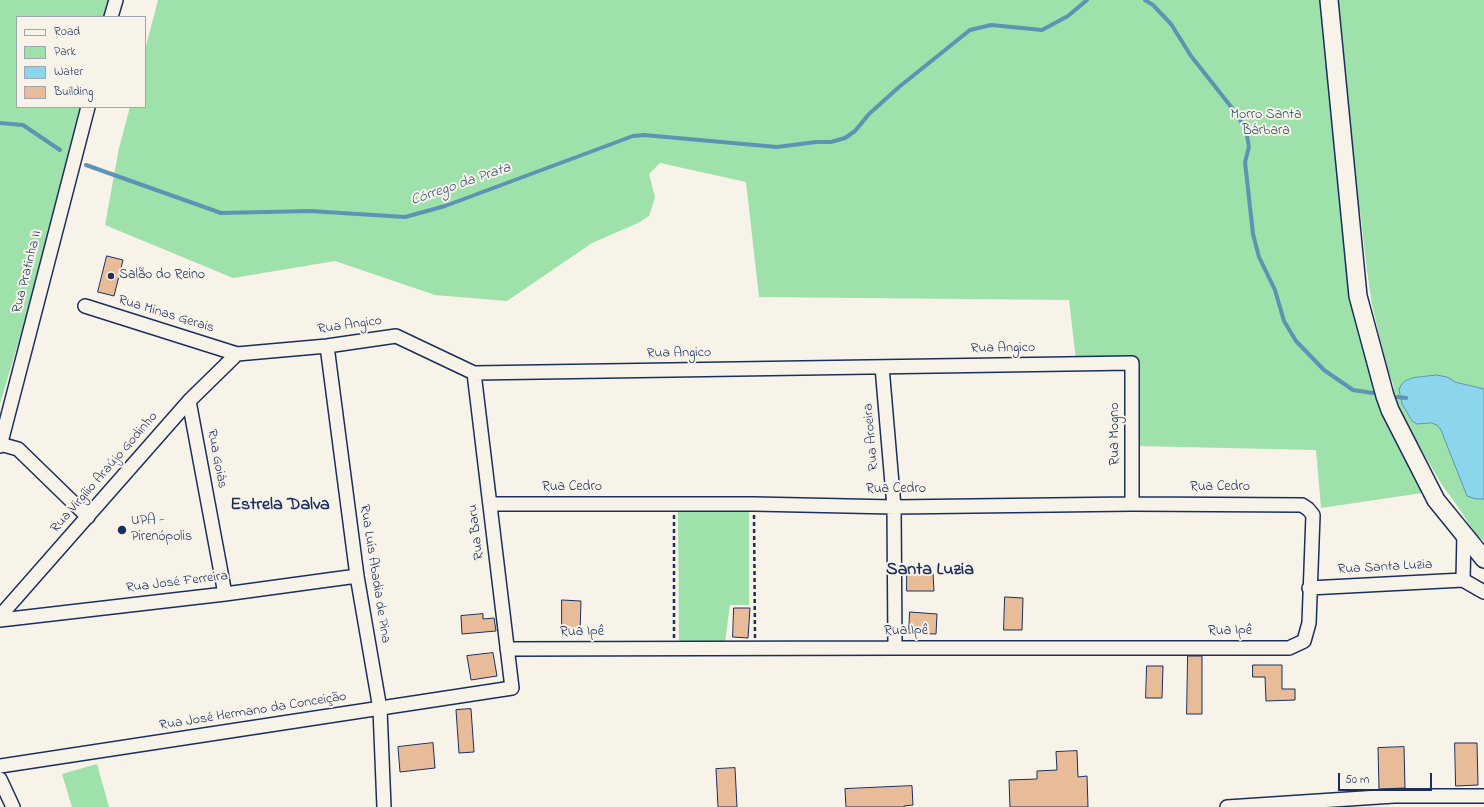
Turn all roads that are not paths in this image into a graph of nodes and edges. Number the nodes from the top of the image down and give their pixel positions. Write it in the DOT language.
graph roads {
  1 [pos="116,0"];
  2 [pos="1328,0"];
  3 [pos="111,16"];
  4 [pos="88,108"];
  5 [pos="85,306"];
  6 [pos="327,346"];
  7 [pos="237,354"];
  8 [pos="1132,363"];
  9 [pos="882,367"];
  10 [pos="474,373"];
  11 [pos="189,401"];
  12 [pos="0,445"];
  13 [pos="490,504"];
  14 [pos="1132,504"];
  15 [pos="894,507"];
  16 [pos="88,517"];
  17 [pos="1464,532"];
  18 [pos="1482,550"];
  19 [pos="357,576"];
  20 [pos="1463,580"];
  21 [pos="1309,588"];
  22 [pos="1484,592"];
  23 [pos="225,594"];
  24 [pos="0,616"];
  25 [pos="0,620"];
  26 [pos="895,648"];
  27 [pos="507,649"];
  28 [pos="512,688"];
  29 [pos="380,709"];
  30 [pos="0,766"];
  31 [pos="0,779"];
  32 [pos="1484,796"];
  33 [pos="1395,802"];
  34 [pos="1354,803"];
  35 [pos="14,807"];
  36 [pos="384,807"];
  37 [pos="1227,807"];
  1 -- 3 [label="street"];
  2 -- 17 [label="main road"];
  4 -- 12 [label="street, Rua Pratinha II"];
  5 -- 7 [label="street, Rua Minas Gerais"];
  6 -- 7 [label="street, Rua Angico"];
  6 -- 10 [label="street, Rua Angico"];
  6 -- 19 [label="street, Rua Luís Abadia de Pina"];
  7 -- 11 [label="street, Rua Virgílio Araújo Godinho"];
  8 -- 9 [label="street, Rua Angico"];
  8 -- 14 [label="street, Rua Mogno"];
  9 -- 10 [label="street, Rua Angico"];
  9 -- 15 [label="street, Rua Aroeira"];
  10 -- 13 [label="street, Rua Baru"];
  11 -- 16 [label="street, Rua Virgílio Araújo Godinho"];
  11 -- 23 [label="street, Rua Goiás"];
  12 -- 16 [label="street"];
  13 -- 15 [label="street, Rua Cedro"];
  13 -- 27 [label="street, Rua Baru"];
  14 -- 15 [label="street, Rua Cedro"];
  14 -- 21 [label="street, Rua Cedro"];
  15 -- 26 [label="street, Rua Aroeira"];
  16 -- 24 [label="street, Rua Virgílio Araújo Godinho"];
  17 -- 18 [label="main road"];
  17 -- 20 [label="street"];
  19 -- 23 [label="street, Rua José Ferreira"];
  19 -- 29 [label="street, Rua Luís Abadia de Pina"];
  20 -- 21 [label="street, Rua Santa Luzia"];
  20 -- 22 [label="street"];
  21 -- 26 [label="street, Rua Ipê"];
  23 -- 25 [label="street, Rua José Ferreira"];
  26 -- 27 [label="street, Rua Ipê"];
  27 -- 28 [label="street, Rua Baru"];
  28 -- 29 [label="street, Rua José Hermano da Conceição"];
  29 -- 30 [label="street, Rua José Hermano da Conceição"];
  29 -- 36 [label="street, Rua Luís Abadia de Pina"];
  31 -- 35 [label="street"];
  32 -- 33 [label="street"];
  33 -- 34 [label="street"];
  34 -- 37 [label="street"];
}
